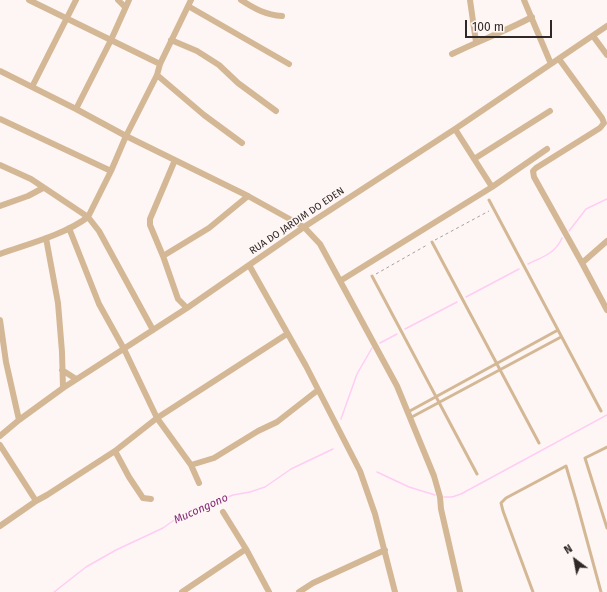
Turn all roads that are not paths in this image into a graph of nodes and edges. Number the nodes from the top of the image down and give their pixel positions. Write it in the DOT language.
graph roads {
  1 [pos="29,0"];
  2 [pos="76,0"];
  3 [pos="118,0"];
  4 [pos="128,0"];
  5 [pos="241,0"];
  6 [pos="470,0"];
  7 [pos="524,0"];
  8 [pos="190,3"];
  9 [pos="125,7"];
  10 [pos="282,16"];
  11 [pos="532,17"];
  12 [pos="67,19"];
  13 [pos="607,26"];
  14 [pos="593,36"];
  15 [pos="111,40"];
  16 [pos="171,40"];
  17 [pos="476,42"];
  18 [pos="452,54"];
  19 [pos="607,55"];
  20 [pos="559,59"];
  21 [pos="160,64"];
  22 [pos="288,64"];
  23 [pos="551,64"];
  24 [pos="0,71"];
  25 [pos="157,75"];
  26 [pos="32,86"];
  27 [pos="76,108"];
  28 [pos="276,111"];
  29 [pos="550,111"];
  30 [pos="0,119"];
  31 [pos="455,129"];
  32 [pos="126,136"];
  33 [pos="242,143"];
  34 [pos="547,149"];
  35 [pos="474,159"];
  36 [pos="175,160"];
  37 [pos="0,165"];
  38 [pos="111,171"];
  39 [pos="492,187"];
  40 [pos="43,188"];
  41 [pos="248,196"];
  42 [pos="489,200"];
  43 [pos="0,206"];
  44 [pos="88,217"];
  45 [pos="304,226"];
  46 [pos="69,228"];
  47 [pos="46,238"];
  48 [pos="607,241"];
  49 [pos="432,242"];
  50 [pos="0,254"];
  51 [pos="163,256"];
  52 [pos="582,263"];
  53 [pos="249,265"];
  54 [pos="372,276"];
  55 [pos="340,280"];
  56 [pos="187,308"];
  57 [pos="607,310"];
  58 [pos="0,320"];
  59 [pos="153,330"];
  60 [pos="558,330"];
  61 [pos="286,334"];
  62 [pos="561,337"];
  63 [pos="124,349"];
  64 [pos="497,364"];
  65 [pos="62,370"];
  66 [pos="500,370"];
  67 [pos="76,379"];
  68 [pos="63,388"];
  69 [pos="318,390"];
  70 [pos="436,397"];
  71 [pos="439,403"];
  72 [pos="601,411"];
  73 [pos="409,415"];
  74 [pos="157,418"];
  75 [pos="19,420"];
  76 [pos="0,436"];
  77 [pos="538,443"];
  78 [pos="0,445"];
  79 [pos="607,447"];
  80 [pos="115,452"];
  81 [pos="190,465"];
  82 [pos="477,474"];
  83 [pos="199,483"];
  84 [pos="151,499"];
  85 [pos="36,501"];
  86 [pos="223,512"];
  87 [pos="0,526"];
  88 [pos="607,528"];
  89 [pos="246,549"];
  90 [pos="385,550"];
  91 [pos="182,592"];
  92 [pos="269,592"];
  93 [pos="299,592"];
  94 [pos="395,592"];
  95 [pos="460,592"];
  96 [pos="533,592"];
  97 [pos="601,592"];
  1 -- 12 [label="street"];
  2 -- 12 [label="street"];
  3 -- 9 [label="street"];
  4 -- 9 [label="street"];
  5 -- 10 [label="street"];
  6 -- 17 [label="street"];
  7 -- 11 [label="street"];
  8 -- 16 [label="street"];
  8 -- 22 [label="street"];
  9 -- 15 [label="street"];
  11 -- 17 [label="street"];
  11 -- 23 [label="street"];
  12 -- 15 [label="street"];
  12 -- 26 [label="street"];
  13 -- 14 [label="street, RUA DO JARDIM DO EDEN"];
  14 -- 19 [label="street"];
  14 -- 20 [label="street, RUA DO JARDIM DO EDEN"];
  15 -- 21 [label="street"];
  15 -- 27 [label="street"];
  16 -- 21 [label="street"];
  16 -- 28 [label="street"];
  17 -- 18 [label="street"];
  20 -- 23 [label="street, RUA DO JARDIM DO EDEN"];
  20 -- 52 [label="street"];
  21 -- 25 [label="street"];
  23 -- 31 [label="street, RUA DO JARDIM DO EDEN"];
  24 -- 26 [label="street"];
  25 -- 32 [label="street"];
  25 -- 33 [label="street"];
  26 -- 27 [label="street"];
  27 -- 32 [label="street"];
  29 -- 35 [label="street"];
  30 -- 38 [label="street"];
  31 -- 35 [label="street"];
  31 -- 45 [label="street, RUA DO JARDIM DO EDEN"];
  32 -- 36 [label="street"];
  32 -- 38 [label="street"];
  34 -- 39 [label="street"];
  35 -- 39 [label="street"];
  36 -- 41 [label="street"];
  36 -- 51 [label="street"];
  37 -- 40 [label="street"];
  38 -- 44 [label="street"];
  39 -- 55 [label="street"];
  40 -- 43 [label="street"];
  40 -- 44 [label="street"];
  41 -- 45 [label="street"];
  41 -- 51 [label="street"];
  42 -- 60 [label="lane"];
  44 -- 46 [label="street"];
  44 -- 59 [label="street"];
  45 -- 53 [label="street, RUA DO JARDIM DO EDEN"];
  45 -- 55 [label="street"];
  46 -- 47 [label="street"];
  46 -- 63 [label="street"];
  47 -- 50 [label="street"];
  47 -- 65 [label="street"];
  48 -- 52 [label="street"];
  49 -- 64 [label="lane"];
  51 -- 56 [label="street"];
  52 -- 57 [label="street"];
  53 -- 56 [label="street, RUA DO JARDIM DO EDEN"];
  53 -- 61 [label="street"];
  54 -- 70 [label="lane"];
  55 -- 73 [label="street"];
  56 -- 59 [label="street, RUA DO JARDIM DO EDEN"];
  58 -- 75 [label="street"];
  59 -- 63 [label="street, RUA DO JARDIM DO EDEN"];
  60 -- 62 [label="lane"];
  60 -- 64 [label="lane"];
  61 -- 69 [label="street"];
  61 -- 74 [label="street"];
  62 -- 66 [label="lane"];
  62 -- 72 [label="lane"];
  63 -- 67 [label="street, RUA DO JARDIM DO EDEN"];
  63 -- 74 [label="street"];
  64 -- 66 [label="lane"];
  64 -- 70 [label="lane"];
  65 -- 67 [label="street"];
  65 -- 68 [label="street"];
  66 -- 71 [label="lane"];
  66 -- 77 [label="lane"];
  67 -- 68 [label="street, RUA DO JARDIM DO EDEN"];
  68 -- 75 [label="street, RUA DO JARDIM DO EDEN"];
  69 -- 81 [label="street"];
  69 -- 90 [label="street"];
  70 -- 71 [label="lane"];
  70 -- 73 [label="lane"];
  71 -- 73 [label="lane"];
  71 -- 82 [label="lane"];
  73 -- 95 [label="street"];
  74 -- 80 [label="street"];
  74 -- 81 [label="street"];
  75 -- 76 [label="street, RUA DO JARDIM DO EDEN"];
  78 -- 85 [label="street"];
  79 -- 88 [label="lane"];
  80 -- 84 [label="street"];
  80 -- 85 [label="street"];
  81 -- 83 [label="street"];
  85 -- 87 [label="street"];
  86 -- 89 [label="street"];
  89 -- 91 [label="street"];
  89 -- 92 [label="street"];
  90 -- 93 [label="street"];
  90 -- 94 [label="street"];
  96 -- 97 [label="lane"];
}
